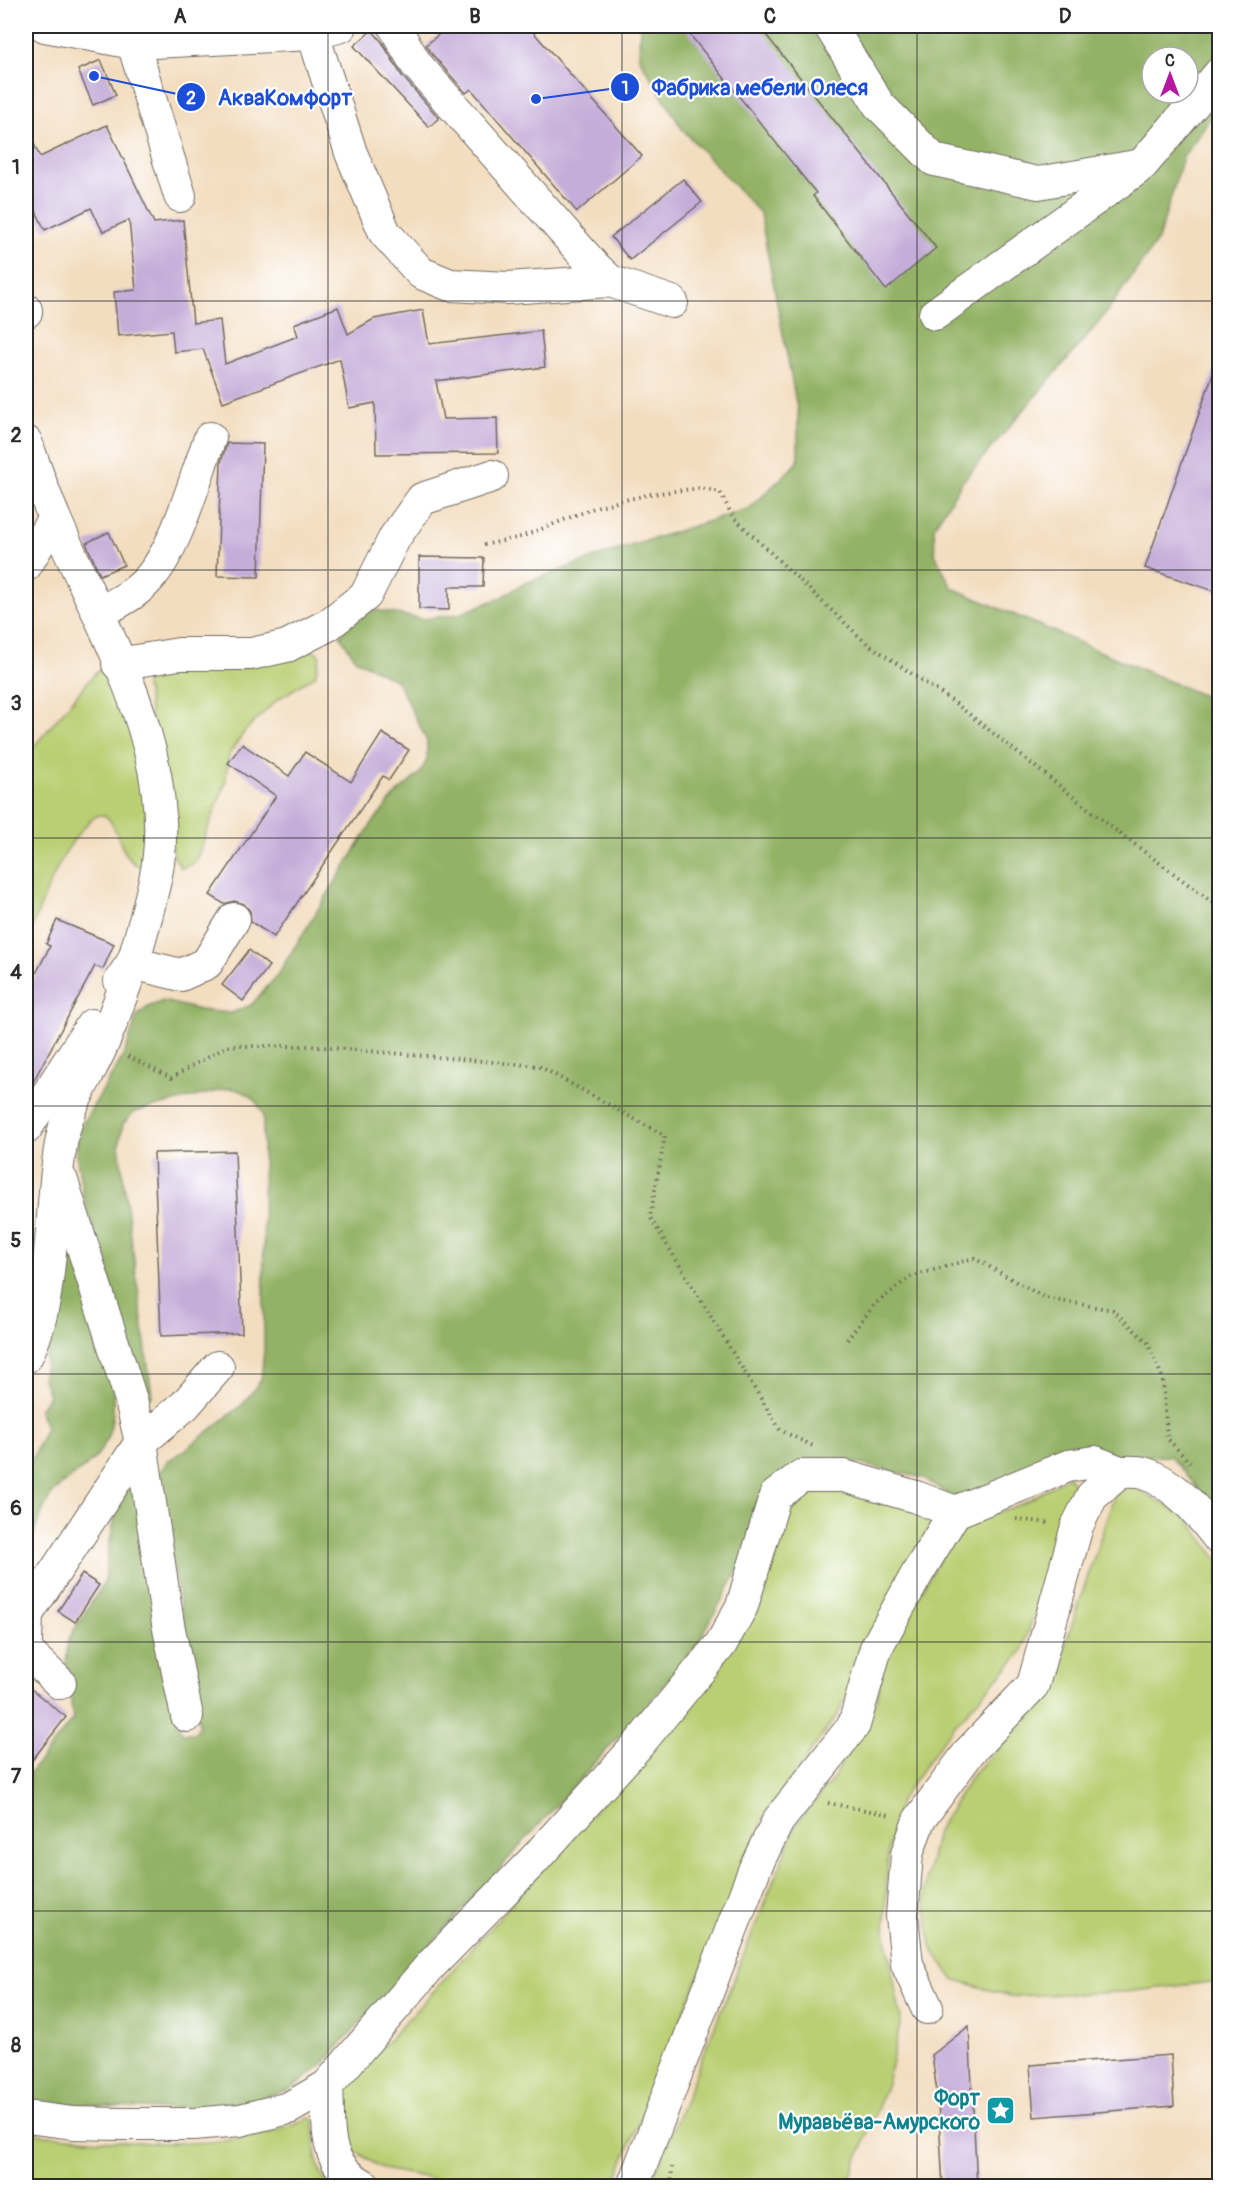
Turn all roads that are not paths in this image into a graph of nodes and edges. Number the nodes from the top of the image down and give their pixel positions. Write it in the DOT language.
graph roads {
  1 [pos="45,26"];
  2 [pos="394,26"];
  3 [pos="830,26"];
  4 [pos="327,30"];
  5 [pos="133,43"];
  6 [pos="1220,73"];
  7 [pos="1142,165"];
  8 [pos="180,196"];
  9 [pos="610,281"];
  10 [pos="672,302"];
  11 [pos="935,314"];
  12 [pos="210,438"];
  13 [pos="26,442"];
  14 [pos="492,476"];
  15 [pos="54,518"];
  16 [pos="26,564"];
  17 [pos="99,613"];
  18 [pos="118,664"];
  19 [pos="234,919"];
  20 [pos="132,963"];
  21 [pos="26,1128"];
  22 [pos="59,1171"];
  23 [pos="26,1357"];
  24 [pos="218,1367"];
  25 [pos="141,1442"];
  26 [pos="1120,1472"];
  27 [pos="955,1512"];
  28 [pos="1220,1540"];
  29 [pos="26,1641"];
  30 [pos="26,1651"];
  31 [pos="60,1683"];
  32 [pos="187,1716"];
  33 [pos="927,2008"];
  34 [pos="327,2086"];
  35 [pos="26,2117"];
  36 [pos="365,2187"];
  37 [pos="633,2187"];
  1 -- 5 [label="lane"];
  2 -- 9 [label="lane"];
  3 -- 7 [label="lane"];
  4 -- 5 [label="lane"];
  4 -- 9 [label="lane"];
  5 -- 8 [label="lane"];
  6 -- 7 [label="lane"];
  7 -- 11 [label="lane"];
  9 -- 10 [label="lane"];
  12 -- 17 [label="lane"];
  13 -- 15 [label="lane"];
  14 -- 18 [label="lane"];
  15 -- 16 [label="lane"];
  15 -- 17 [label="lane"];
  17 -- 18 [label="lane"];
  18 -- 20 [label="lane"];
  19 -- 20 [label="lane"];
  20 -- 21 [label="lane"];
  20 -- 22 [label="lane"];
  22 -- 23 [label="lane"];
  22 -- 25 [label="lane"];
  24 -- 25 [label="lane"];
  25 -- 29 [label="lane"];
  25 -- 32 [label="lane"];
  26 -- 27 [label="lane"];
  26 -- 28 [label="lane"];
  26 -- 33 [label="lane"];
  27 -- 34 [label="lane"];
  27 -- 37 [label="lane"];
  30 -- 31 [label="lane"];
  34 -- 35 [label="lane"];
  34 -- 36 [label="lane"];
}
